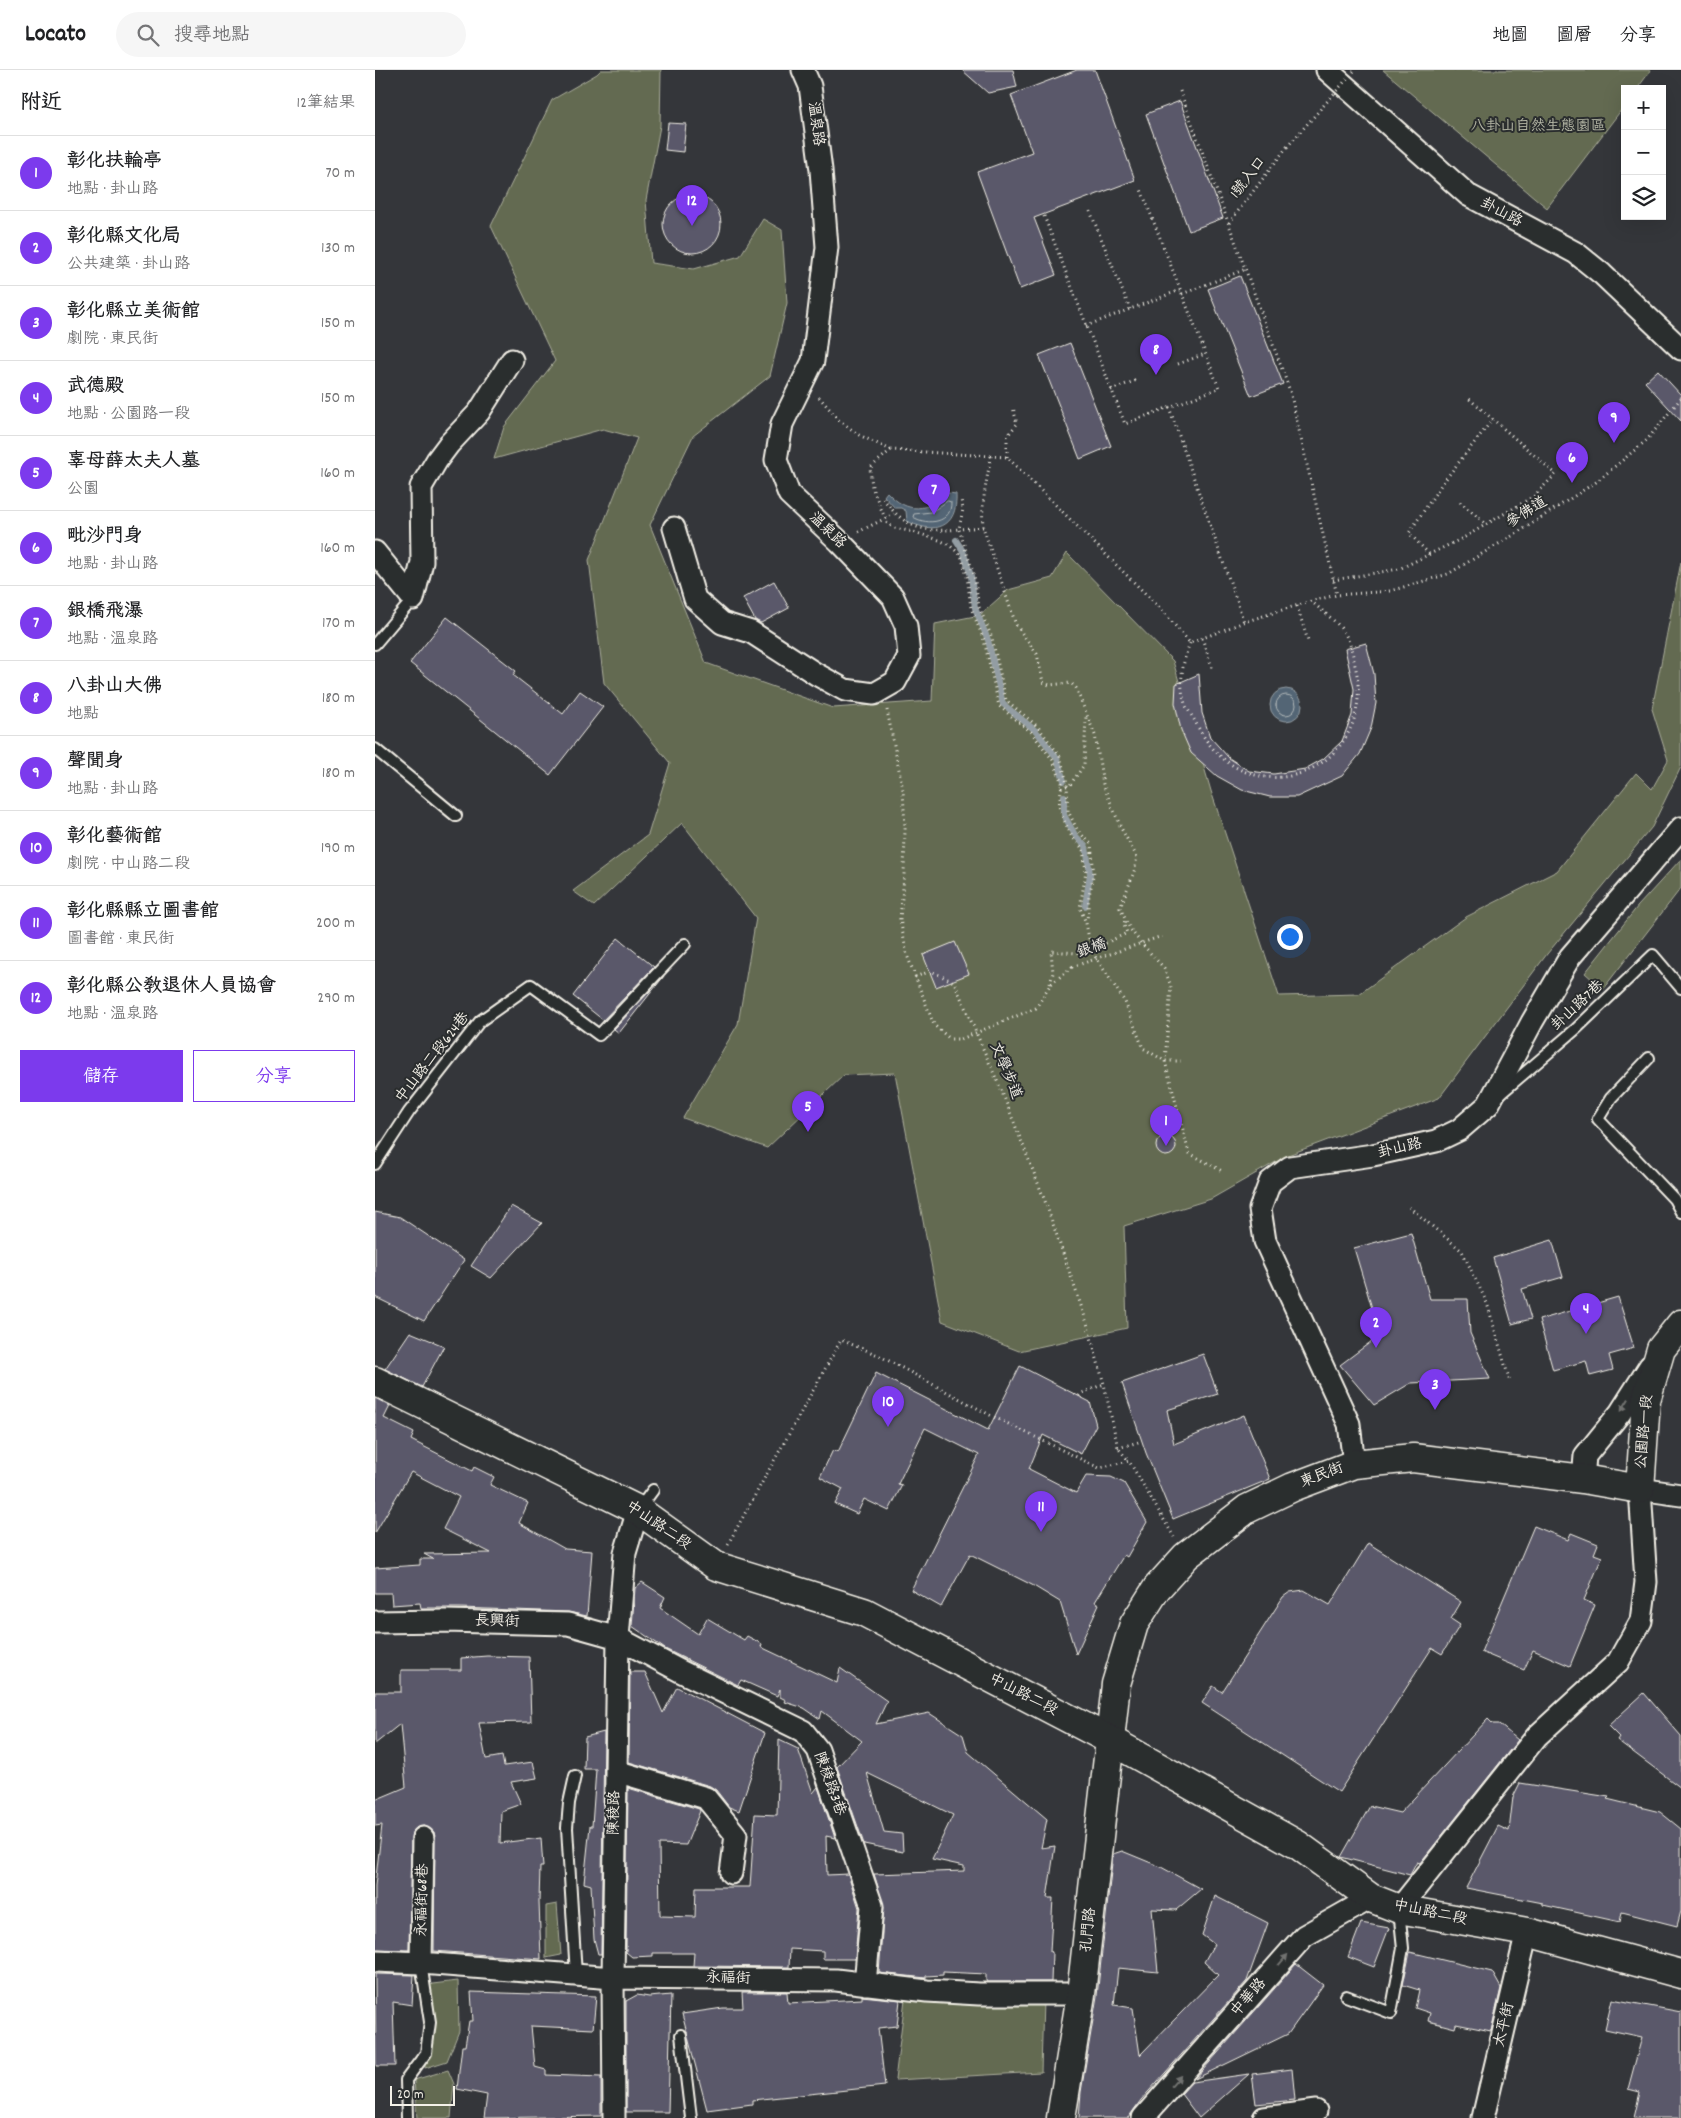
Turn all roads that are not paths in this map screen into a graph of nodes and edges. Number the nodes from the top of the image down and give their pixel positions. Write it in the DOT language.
graph roads {
  1 [pos="803,70"];
  2 [pos="1327,70"];
  3 [pos="1681,348"];
  4 [pos="512,360"];
  5 [pos="674,528"];
  6 [pos="375,552"];
  7 [pos="413,599"];
  8 [pos="375,644"];
  9 [pos="375,749"];
  10 [pos="456,816"];
  11 [pos="1681,828"];
  12 [pos="685,944"];
  13 [pos="1681,988"];
  14 [pos="1649,1058"];
  15 [pos="1488,1105"];
  16 [pos="375,1164"];
  17 [pos="1681,1212"];
  18 [pos="1681,1324"];
  19 [pos="1661,1349"];
  20 [pos="375,1381"];
  21 [pos="1354,1464"];
  22 [pos="1583,1479"];
  23 [pos="1640,1489"];
  24 [pos="1681,1495"];
  25 [pos="646,1500"];
  26 [pos="375,1622"];
  27 [pos="618,1638"];
  28 [pos="1110,1740"];
  29 [pos="616,1771"];
  30 [pos="575,1776"];
  31 [pos="423,1838"];
  32 [pos="731,1873"];
  33 [pos="1371,1898"];
  34 [pos="1399,1908"];
  35 [pos="1527,1932"];
  36 [pos="375,1962"];
  37 [pos="421,1963"];
  38 [pos="1681,1974"];
  39 [pos="577,1976"];
  40 [pos="613,1978"];
  41 [pos="865,1984"];
  42 [pos="1081,1994"];
  43 [pos="1346,1996"];
  44 [pos="681,2035"];
  45 [pos="1316,2111"];
  46 [pos="407,2118"];
  47 [pos="614,2118"];
  48 [pos="691,2118"];
  49 [pos="1061,2118"];
  50 [pos="1143,2118"];
  51 [pos="1264,2118"];
  52 [pos="1483,2118"];
  1 -- 5 [label="street, 溫泉路"];
  2 -- 3 [label="street, 卦山路"];
  4 -- 7 [label="street"];
  6 -- 7 [label="street"];
  7 -- 8 [label="lane"];
  9 -- 10 [label="lane"];
  11 -- 15 [label="street, 卦山路"];
  12 -- 16 [label="lane, 中山路二段624巷"];
  13 -- 15 [label="lane, 卦山路7巷"];
  14 -- 17 [label="lane"];
  15 -- 21 [label="street, 卦山路"];
  18 -- 19 [label="main road, 公園路一段"];
  19 -- 22 [label="street, one-way"];
  19 -- 23 [label="main road, 公園路一段"];
  20 -- 25 [label="main road, 中山路二段"];
  21 -- 22 [label="main road, 東民街"];
  21 -- 28 [label="main road, 東民街"];
  22 -- 23 [label="main road, 東民街"];
  23 -- 24 [label="street, 東民街"];
  23 -- 34 [label="street"];
  25 -- 27 [label="street, 陳稜路"];
  25 -- 28 [label="main road, 中山路二段"];
  26 -- 27 [label="street, 長興街"];
  27 -- 29 [label="street, 陳稜路"];
  27 -- 41 [label="street, 陳稜路3巷"];
  28 -- 33 [label="main road, 中山路二段"];
  28 -- 42 [label="main road, 孔門路"];
  29 -- 32 [label="street"];
  29 -- 40 [label="street, 陳稜路"];
  30 -- 39 [label="lane"];
  31 -- 37 [label="street, 永福街68巷"];
  33 -- 34 [label="main road, 中山路二段"];
  50 -- 33 [label="street, 中華路, one-way"];
  34 -- 35 [label="main road, 中山路二段"];
  34 -- 43 [label="lane"];
  35 -- 38 [label="main road, 中山路二段"];
  35 -- 52 [label="street, 太平街"];
  36 -- 37 [label="street, 永福街"];
  37 -- 39 [label="street, 永福街"];
  37 -- 46 [label="lane"];
  39 -- 40 [label="street, 永福街"];
  40 -- 41 [label="street, 永福街"];
  40 -- 47 [label="street, 陳稜路"];
  41 -- 42 [label="street, 永福街"];
  42 -- 49 [label="main road, 孔門路"];
  44 -- 48 [label="lane"];
  45 -- 51 [label="street"];
}
